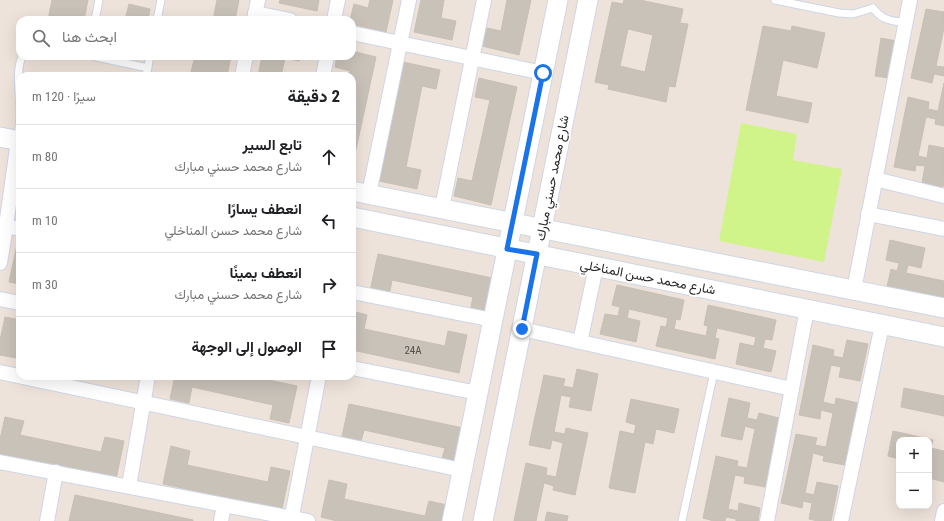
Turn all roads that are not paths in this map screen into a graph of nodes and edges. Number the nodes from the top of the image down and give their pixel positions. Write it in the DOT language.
graph roads {
  1 [pos="98,0"];
  2 [pos="161,0"];
  3 [pos="338,0"];
  4 [pos="409,0"];
  5 [pos="484,0"];
  6 [pos="558,0"];
  7 [pos="588,0"];
  8 [pos="774,0"];
  9 [pos="910,0"];
  10 [pos="874,4"];
  11 [pos="255,11"];
  12 [pos="96,16"];
  13 [pos="158,16"];
  14 [pos="274,16"];
  15 [pos="335,16"];
  16 [pos="906,23"];
  17 [pos="356,34"];
  18 [pos="400,43"];
  19 [pos="472,58"];
  20 [pos="21,60"];
  21 [pos="111,60"];
  22 [pos="149,60"];
  23 [pos="245,60"];
  24 [pos="326,60"];
  25 [pos="148,68"];
  26 [pos="18,72"];
  27 [pos="147,72"];
  28 [pos="243,72"];
  29 [pos="324,72"];
  30 [pos="543,73"];
  31 [pos="16,131"];
  32 [pos="14,141"];
  33 [pos="875,180"];
  34 [pos="361,192"];
  35 [pos="944,196"];
  36 [pos="442,208"];
  37 [pos="868,214"];
  38 [pos="356,218"];
  39 [pos="513,222"];
  40 [pos="13,227"];
  41 [pos="542,228"];
  42 [pos="944,229"];
  43 [pos="507,249"];
  44 [pos="537,254"];
  45 [pos="0,263"];
  46 [pos="596,267"];
  47 [pos="854,290"];
  48 [pos="356,293"];
  49 [pos="0,299"];
  50 [pos="16,302"];
  51 [pos="944,308"];
  52 [pos="807,309"];
  53 [pos="493,320"];
  54 [pos="882,325"];
  55 [pos="522,329"];
  56 [pos="944,337"];
  57 [pos="580,342"];
  58 [pos="356,369"];
  59 [pos="0,372"];
  60 [pos="714,372"];
  61 [pos="16,375"];
  62 [pos="37,380"];
  63 [pos="147,380"];
  64 [pos="318,380"];
  65 [pos="792,389"];
  66 [pos="478,393"];
  67 [pos="144,403"];
  68 [pos="307,437"];
  69 [pos="0,462"];
  70 [pos="462,470"];
  71 [pos="56,472"];
  72 [pos="129,486"];
  73 [pos="224,505"];
  74 [pos="944,511"];
  75 [pos="291,519"];
  76 [pos="47,521"];
  77 [pos="221,521"];
  78 [pos="308,521"];
  79 [pos="452,521"];
  80 [pos="483,521"];
  81 [pos="682,521"];
  82 [pos="767,521"];
  83 [pos="841,521"];
  84 [pos="942,521"];
  1 -- 12 [label="lane"];
  2 -- 13 [label="lane"];
  3 -- 15 [label="street"];
  4 -- 18 [label="street"];
  5 -- 19 [label="street"];
  6 -- 30 [label="street"];
  7 -- 41 [label="street, شارع محمد حسني مبارك"];
  8 -- 10 [label="lane"];
  9 -- 16 [label="street"];
  10 -- 16 [label="lane"];
  11 -- 14 [label="street"];
  16 -- 33 [label="street"];
  17 -- 18 [label="street"];
  18 -- 19 [label="street"];
  18 -- 34 [label="street"];
  19 -- 30 [label="street"];
  19 -- 36 [label="street"];
  20 -- 26 [label="lane"];
  21 -- 25 [label="lane"];
  22 -- 25 [label="lane"];
  23 -- 28 [label="street"];
  24 -- 29 [label="street"];
  25 -- 27 [label="lane"];
  30 -- 39 [label="street"];
  31 -- 32 [label="lane"];
  32 -- 40 [label="street"];
  33 -- 35 [label="street"];
  33 -- 37 [label="street"];
  34 -- 36 [label="street, شارع محمد حسن المناخلي"];
  36 -- 39 [label="street, شارع محمد حسن المناخلي"];
  37 -- 42 [label="street"];
  37 -- 47 [label="street"];
  38 -- 43 [label="street, شارع محمد حسن المناخلي"];
  39 -- 41 [label="street, شارع محمد حسن المناخلي"];
  39 -- 43 [label="street"];
  40 -- 45 [label="street"];
  41 -- 44 [label="street, شارع محمد حسني مبارك"];
  41 -- 47 [label="street, شارع محمد حسن المناخلي"];
  43 -- 44 [label="street, شارع محمد حسن المناخلي"];
  43 -- 53 [label="street"];
  44 -- 46 [label="street, شارع محمد حسن المناخلي"];
  44 -- 55 [label="street, شارع محمد حسني مبارك"];
  46 -- 52 [label="street, شارع محمد حسن المناخلي"];
  46 -- 57 [label="street"];
  47 -- 51 [label="street, شارع محمد حسن المناخلي"];
  48 -- 53 [label="street"];
  49 -- 50 [label="street"];
  52 -- 54 [label="street, شارع محمد حسن المناخلي"];
  52 -- 65 [label="street"];
  53 -- 66 [label="street"];
  54 -- 56 [label="street, شارع محمد حسن المناخلي"];
  54 -- 83 [label="street"];
  55 -- 57 [label="street"];
  55 -- 80 [label="street, شارع محمد حسني مبارك"];
  57 -- 60 [label="street"];
  58 -- 66 [label="street"];
  59 -- 61 [label="street"];
  60 -- 65 [label="street"];
  60 -- 81 [label="lane"];
  62 -- 67 [label="street"];
  63 -- 67 [label="street"];
  64 -- 68 [label="street"];
  65 -- 82 [label="street"];
  66 -- 70 [label="street"];
  67 -- 68 [label="street"];
  67 -- 72 [label="street"];
  68 -- 70 [label="street"];
  68 -- 75 [label="street"];
  69 -- 71 [label="street"];
  70 -- 79 [label="street"];
  71 -- 72 [label="street"];
  71 -- 76 [label="street"];
  72 -- 73 [label="street"];
  73 -- 75 [label="street"];
  73 -- 77 [label="street"];
  74 -- 84 [label="street"];
  75 -- 78 [label="street"];
}
